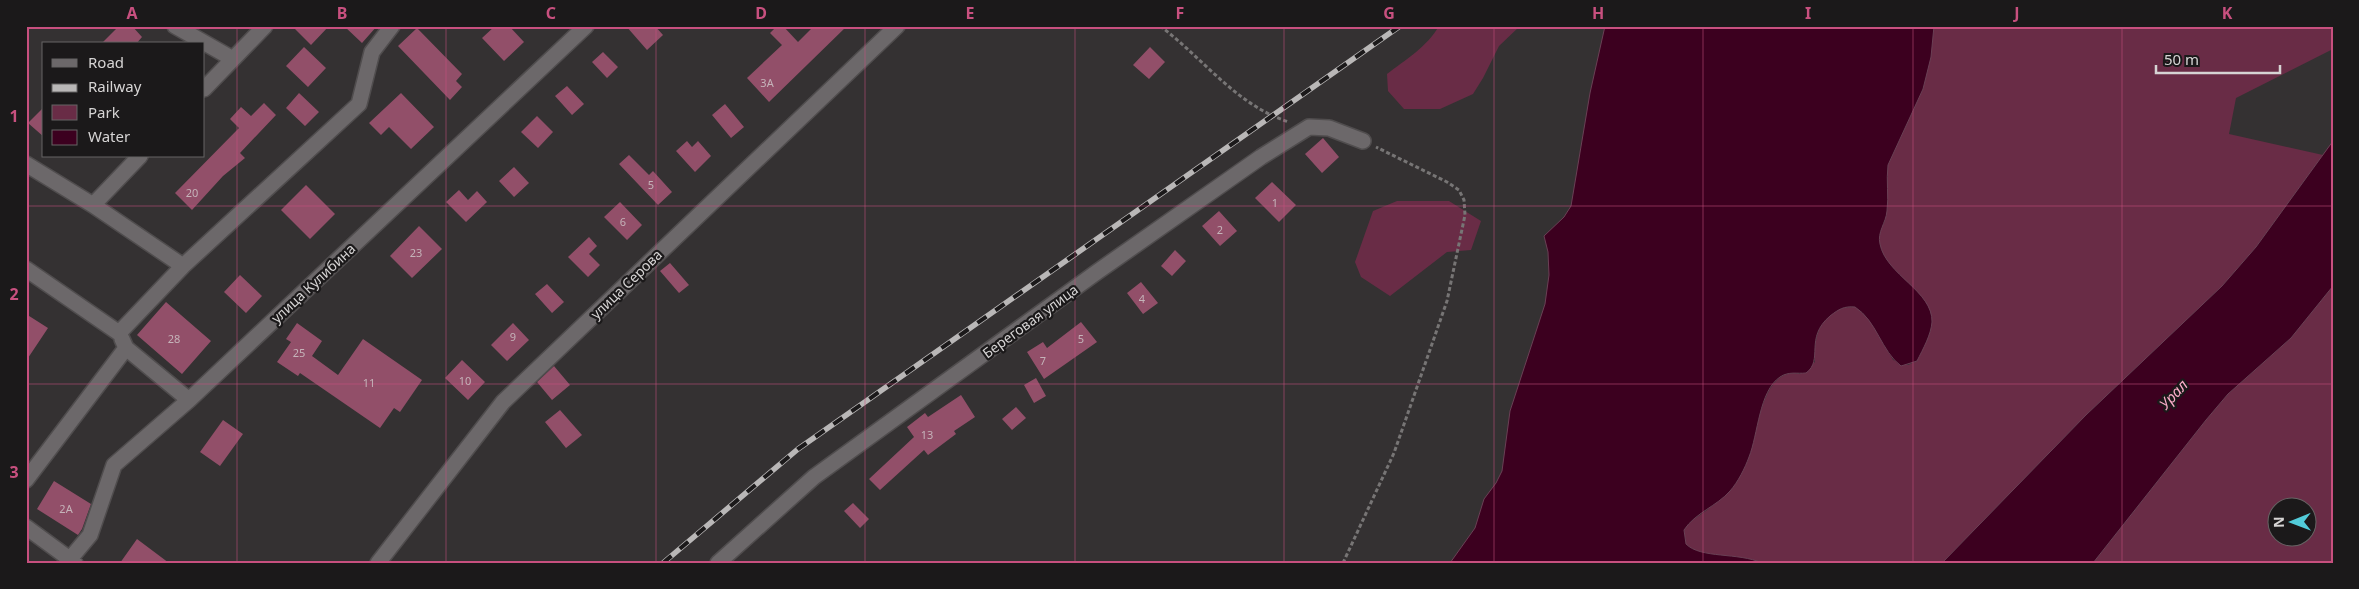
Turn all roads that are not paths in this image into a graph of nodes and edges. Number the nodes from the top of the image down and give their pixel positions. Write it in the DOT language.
graph roads {
  1 [pos="175,26"];
  2 [pos="265,26"];
  3 [pos="392,26"];
  4 [pos="586,26"];
  5 [pos="897,26"];
  6 [pos="203,42"];
  7 [pos="205,43"];
  8 [pos="233,59"];
  9 [pos="205,88"];
  10 [pos="1363,141"];
  11 [pos="138,158"];
  12 [pos="26,164"];
  13 [pos="93,205"];
  14 [pos="183,266"];
  15 [pos="26,269"];
  16 [pos="119,333"];
  17 [pos="126,348"];
  18 [pos="189,400"];
  19 [pos="26,480"];
  20 [pos="31,534"];
  21 [pos="73,561"];
  22 [pos="378,563"];
  23 [pos="718,563"];
  1 -- 6 [label="street"];
  2 -- 8 [label="street"];
  3 -- 14 [label="street"];
  4 -- 18 [label="street, улица Кулибина"];
  5 -- 22 [label="street, улица Серова"];
  7 -- 8 [label="street"];
  8 -- 9 [label="street"];
  10 -- 23 [label="street, Береговая улица"];
  11 -- 13 [label="street"];
  12 -- 13 [label="street"];
  13 -- 14 [label="street"];
  14 -- 16 [label="street"];
  15 -- 16 [label="street"];
  16 -- 17 [label="street"];
  17 -- 18 [label="street"];
  17 -- 19 [label="street"];
  18 -- 21 [label="street, улица Кулибина"];
  20 -- 21 [label="street"];
}
